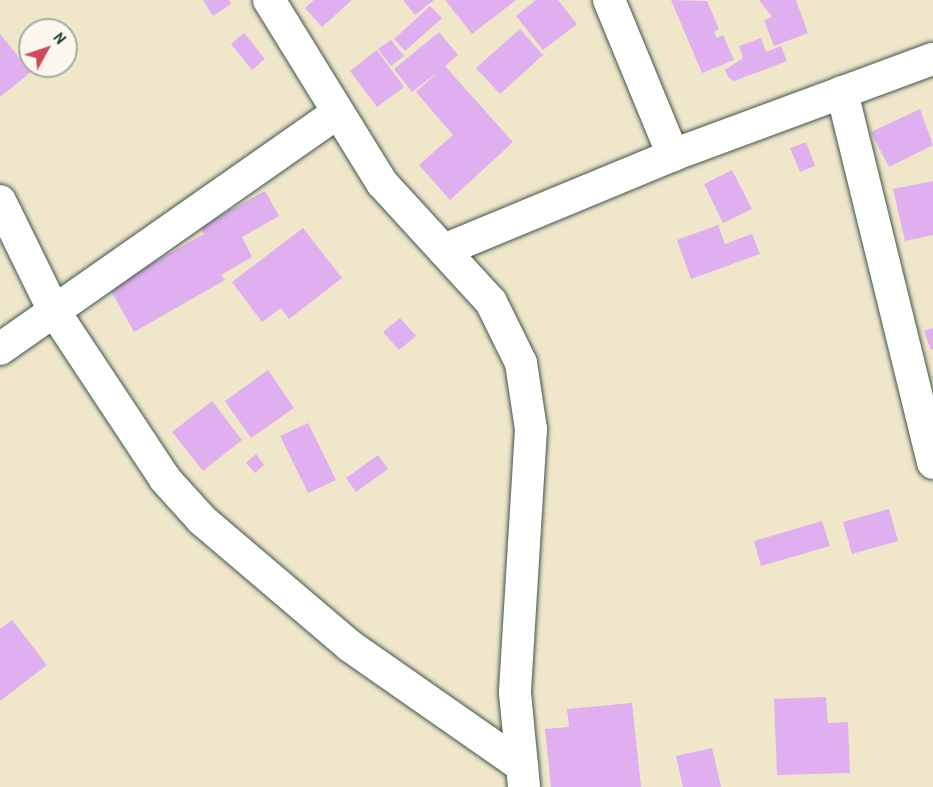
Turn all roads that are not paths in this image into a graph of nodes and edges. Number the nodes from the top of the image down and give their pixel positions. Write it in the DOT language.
graph roads {
  1 [pos="269,0"];
  2 [pos="609,0"];
  3 [pos="933,59"];
  4 [pos="842,92"];
  5 [pos="336,114"];
  6 [pos="673,155"];
  7 [pos="0,201"];
  8 [pos="444,250"];
  9 [pos="54,311"];
  10 [pos="0,349"];
  11 [pos="933,463"];
  12 [pos="523,776"];
  1 -- 5 [label="street"];
  2 -- 6 [label="street"];
  3 -- 4 [label="street"];
  4 -- 6 [label="street"];
  4 -- 11 [label="street"];
  5 -- 8 [label="street"];
  5 -- 9 [label="street"];
  6 -- 8 [label="street"];
  7 -- 9 [label="street"];
  8 -- 12 [label="street"];
  9 -- 10 [label="street"];
  9 -- 12 [label="street"];
}
